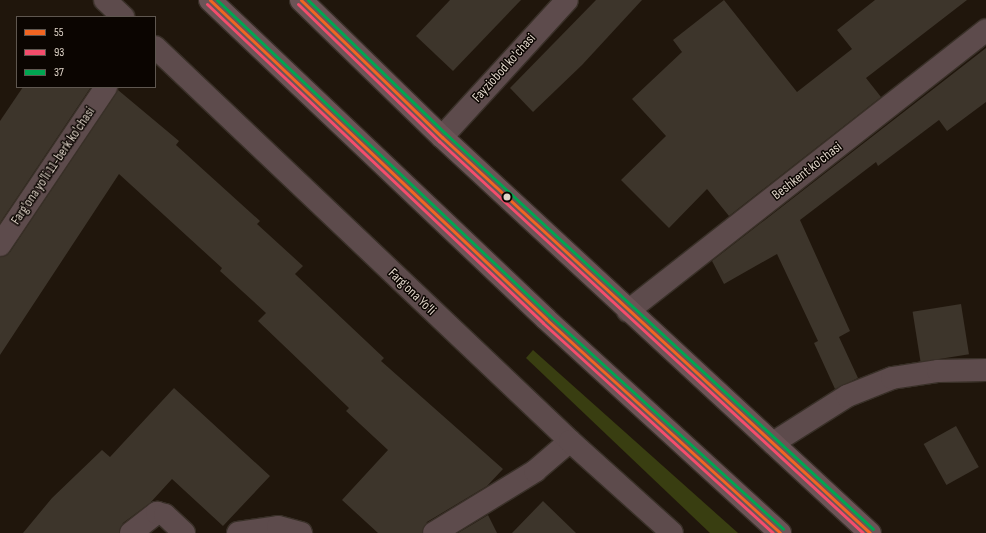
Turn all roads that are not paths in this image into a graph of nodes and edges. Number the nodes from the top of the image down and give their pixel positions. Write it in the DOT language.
graph roads {
  1 [pos="105,0"];
  2 [pos="210,0"];
  3 [pos="301,0"];
  4 [pos="567,0"];
  5 [pos="122,16"];
  6 [pos="986,30"];
  7 [pos="156,48"];
  8 [pos="105,88"];
  9 [pos="442,137"];
  10 [pos="0,245"];
  11 [pos="628,311"];
  12 [pos="986,370"];
  13 [pos="570,441"];
  14 [pos="773,443"];
  15 [pos="131,533"];
  16 [pos="184,533"];
  17 [pos="238,533"];
  18 [pos="302,533"];
  19 [pos="434,533"];
  20 [pos="672,533"];
  21 [pos="780,533"];
  22 [pos="870,533"];
  1 -- 5 [label="street"];
  2 -- 21 [label="main road"];
  3 -- 9 [label="main road"];
  4 -- 9 [label="street, Fayziobod ko'chasi"];
  6 -- 11 [label="street, Beshkent ko'chasi"];
  7 -- 13 [label="street, Farg'ona Yo'li"];
  8 -- 10 [label="street, Farg'ona yo'li 11-berk ko'chasi"];
  9 -- 11 [label="main road"];
  11 -- 14 [label="main road"];
  12 -- 14 [label="street"];
  13 -- 19 [label="street"];
  13 -- 20 [label="street, Farg'ona Yo'li"];
  14 -- 22 [label="main road"];
  15 -- 16 [label="street"];
  17 -- 18 [label="street"];
}
